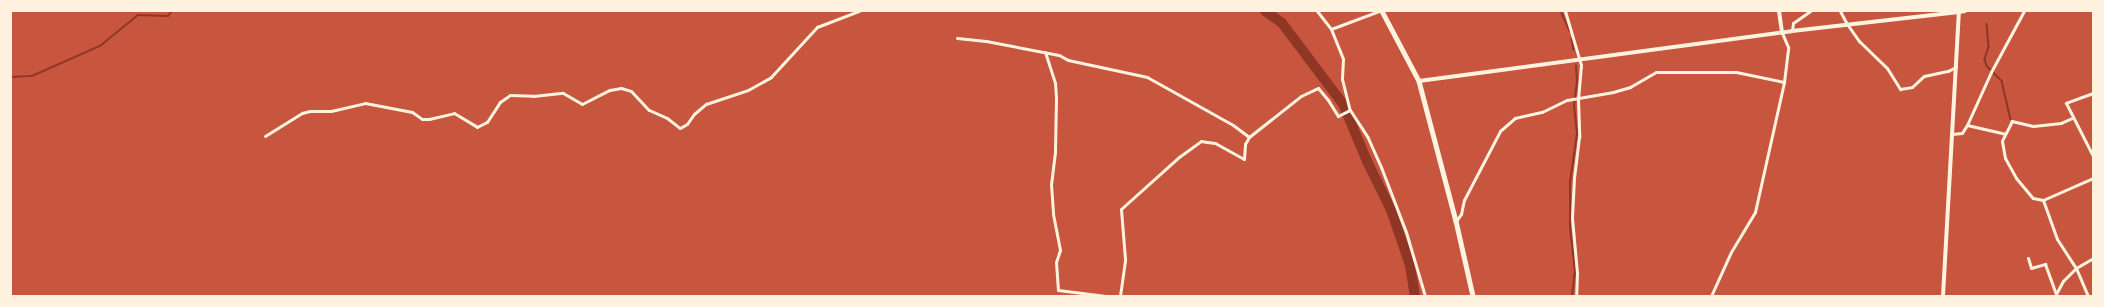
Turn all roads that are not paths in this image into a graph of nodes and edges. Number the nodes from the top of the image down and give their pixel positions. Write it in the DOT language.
graph roads {
  1 [pos="859,11"];
  2 [pos="1317,11"];
  3 [pos="1379,11"];
  4 [pos="1382,11"];
  5 [pos="1565,11"];
  6 [pos="1779,11"];
  7 [pos="1810,11"];
  8 [pos="1840,11"];
  9 [pos="1959,11"];
  10 [pos="1965,11"];
  11 [pos="2024,11"];
  12 [pos="1847,24"];
  13 [pos="1331,29"];
  14 [pos="1792,31"];
  15 [pos="1782,33"];
  16 [pos="957,38"];
  17 [pos="1045,52"];
  18 [pos="1580,60"];
  19 [pos="1956,67"];
  20 [pos="1419,81"];
  21 [pos="1784,82"];
  22 [pos="2093,94"];
  23 [pos="1575,99"];
  24 [pos="1350,110"];
  25 [pos="2072,118"];
  26 [pos="1967,125"];
  27 [pos="1952,134"];
  28 [pos="2005,134"];
  29 [pos="265,136"];
  30 [pos="1249,138"];
  31 [pos="2093,156"];
  32 [pos="2093,178"];
  33 [pos="2043,200"];
  34 [pos="1456,221"];
  35 [pos="2028,258"];
  36 [pos="2093,258"];
  37 [pos="2076,268"];
  38 [pos="2056,295"];
  39 [pos="1106,296"];
  40 [pos="1120,296"];
  41 [pos="1425,296"];
  42 [pos="1473,296"];
  43 [pos="1576,296"];
  44 [pos="1711,296"];
  45 [pos="1944,296"];
  46 [pos="2088,296"];
  1 -- 29 [label="street"];
  2 -- 13 [label="street"];
  3 -- 13 [label="street"];
  4 -- 20 [label="main road"];
  5 -- 18 [label="street"];
  6 -- 15 [label="street"];
  7 -- 14 [label="street"];
  8 -- 12 [label="street"];
  9 -- 10 [label="street"];
  9 -- 12 [label="street"];
  9 -- 19 [label="street"];
  11 -- 26 [label="street"];
  12 -- 14 [label="street"];
  12 -- 19 [label="street"];
  13 -- 24 [label="street"];
  14 -- 15 [label="street"];
  15 -- 18 [label="street"];
  15 -- 21 [label="street"];
  16 -- 17 [label="street"];
  17 -- 30 [label="street"];
  17 -- 39 [label="street"];
  18 -- 20 [label="street"];
  18 -- 23 [label="street"];
  19 -- 27 [label="street"];
  20 -- 34 [label="main road"];
  21 -- 23 [label="street"];
  21 -- 44 [label="street"];
  22 -- 25 [label="street"];
  23 -- 34 [label="street"];
  23 -- 43 [label="street"];
  24 -- 30 [label="street"];
  24 -- 41 [label="street"];
  25 -- 28 [label="street"];
  25 -- 31 [label="street"];
  26 -- 27 [label="street"];
  26 -- 28 [label="street"];
  27 -- 45 [label="street"];
  28 -- 33 [label="street"];
  30 -- 40 [label="street"];
  32 -- 33 [label="street"];
  33 -- 37 [label="street"];
  34 -- 42 [label="main road"];
  35 -- 38 [label="street"];
  36 -- 37 [label="street"];
  37 -- 38 [label="street"];
  37 -- 46 [label="street"];
}
